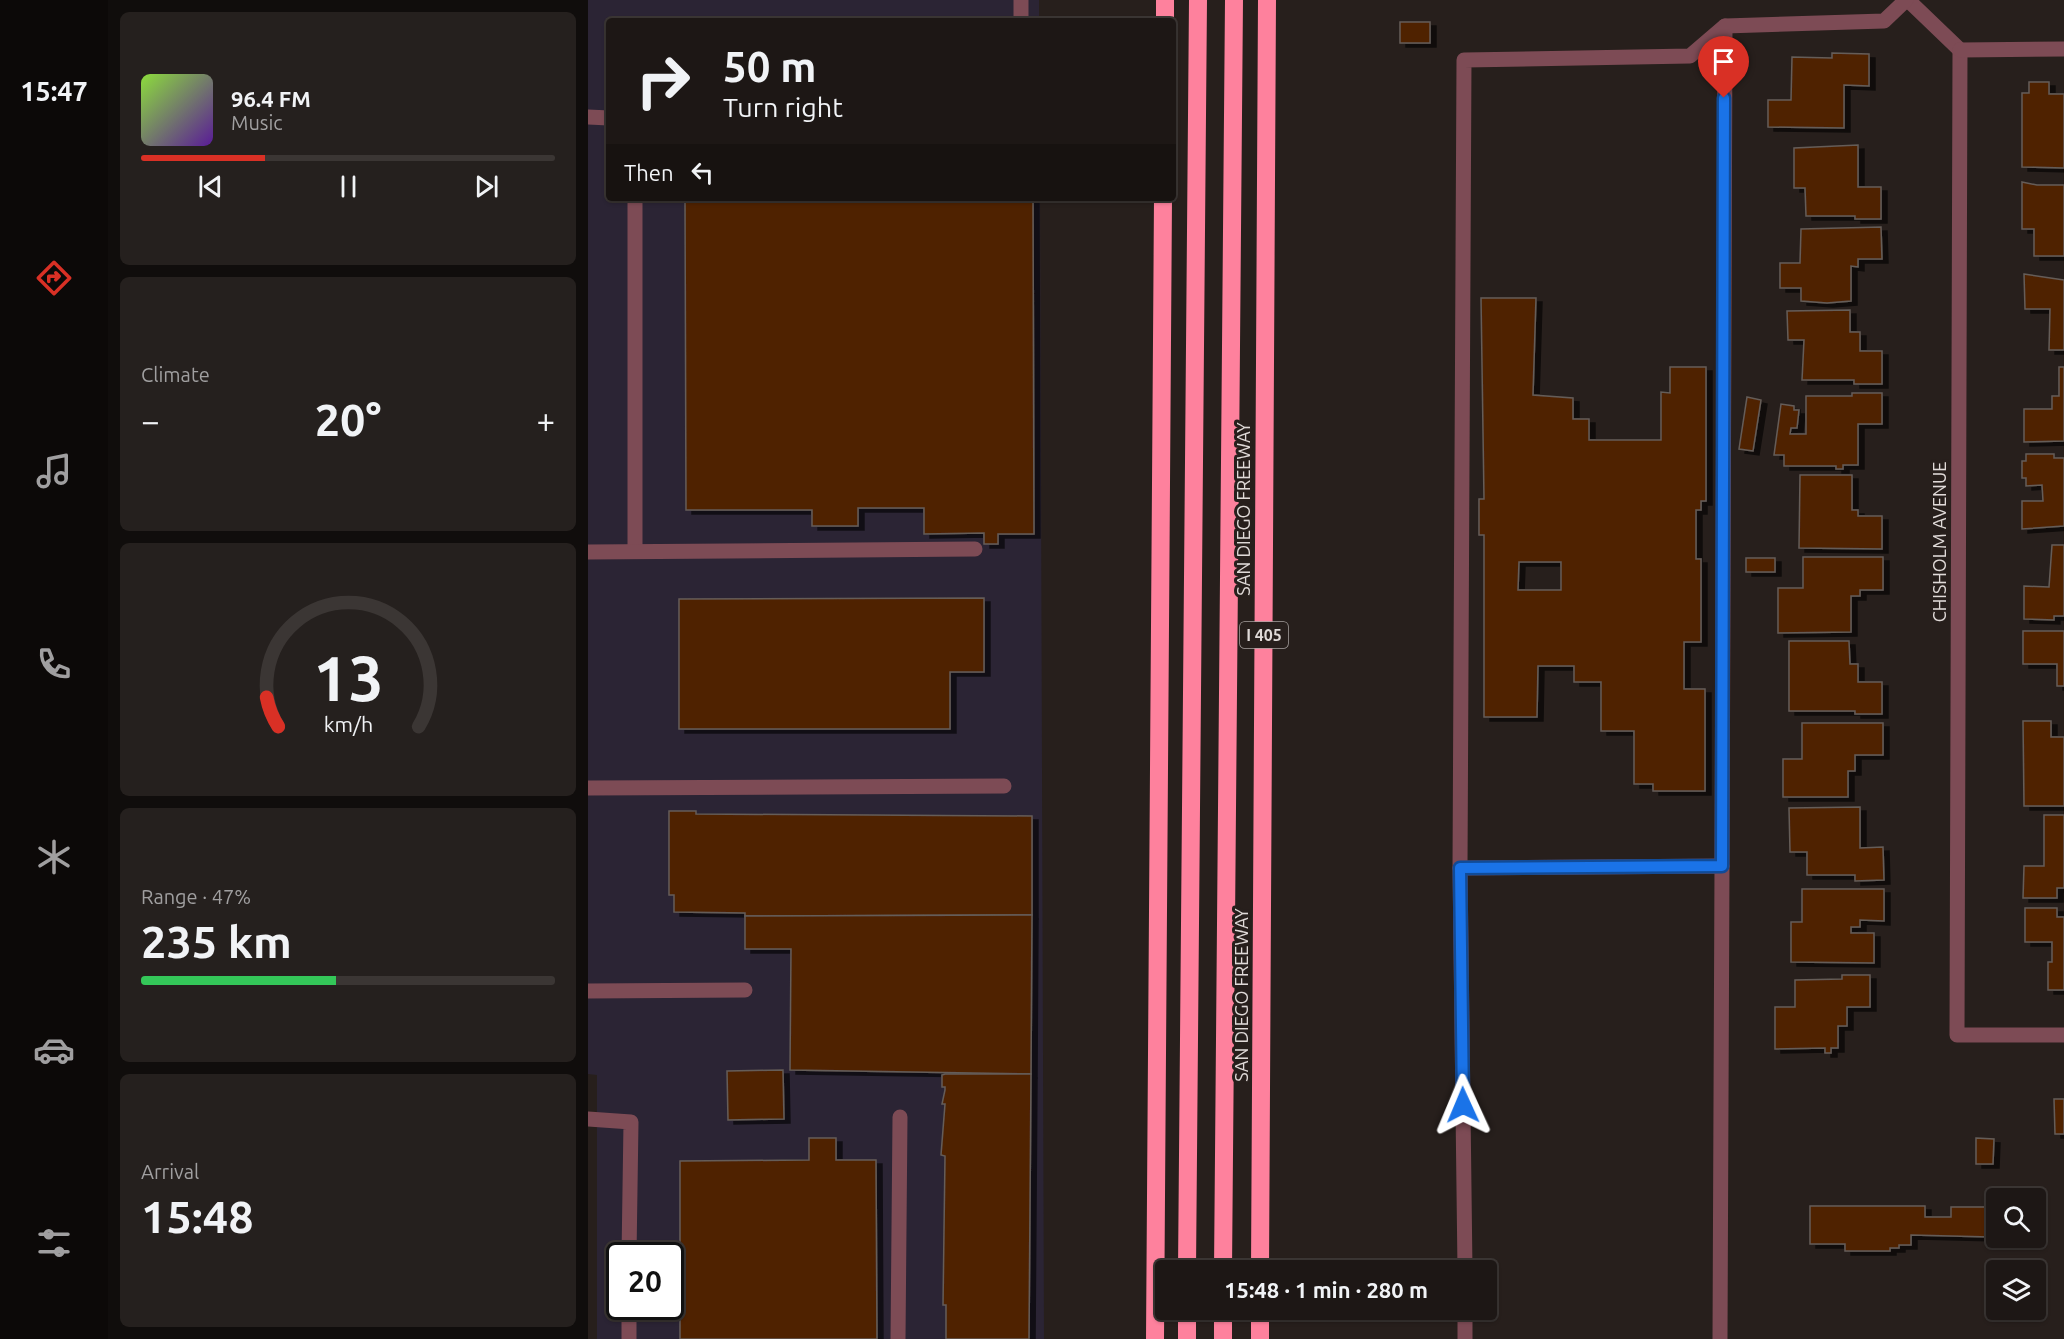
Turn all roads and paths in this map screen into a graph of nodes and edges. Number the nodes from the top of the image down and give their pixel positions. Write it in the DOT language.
graph roads {
  1 [pos="1021,0"];
  2 [pos="1165,0"];
  3 [pos="1198,0"];
  4 [pos="1234,0"];
  5 [pos="1267,0"];
  6 [pos="1907,0"];
  7 [pos="1021,18"];
  8 [pos="1165,18"];
  9 [pos="1725,26"];
  10 [pos="2064,49"];
  11 [pos="1960,50"];
  12 [pos="588,117"];
  13 [pos="606,118"];
  14 [pos="635,201"];
  15 [pos="1163,201"];
  16 [pos="975,549"];
  17 [pos="635,550"];
  18 [pos="588,552"];
  19 [pos="1004,786"];
  20 [pos="588,788"];
  21 [pos="1722,866"];
  22 [pos="1460,868"];
  23 [pos="745,990"];
  24 [pos="588,991"];
  25 [pos="2064,1035"];
  26 [pos="900,1117"];
  27 [pos="588,1119"];
  28 [pos="629,1242"];
  29 [pos="1187,1260"];
  30 [pos="1223,1260"];
  31 [pos="1260,1260"];
  32 [pos="1465,1260"];
  33 [pos="629,1320"];
  34 [pos="1187,1320"];
  35 [pos="1223,1320"];
  36 [pos="1260,1320"];
  37 [pos="1465,1320"];
  38 [pos="629,1339"];
  39 [pos="898,1339"];
  40 [pos="1155,1339"];
  41 [pos="1187,1339"];
  42 [pos="1222,1339"];
  43 [pos="1260,1339"];
  44 [pos="1466,1339"];
  45 [pos="1720,1339"];
  1 -- 7 [label="street"];
  2 -- 8 [label="highway"];
  3 -- 29 [label="highway"];
  4 -- 30 [label="highway"];
  5 -- 31 [label="highway, SAN DIEGO FREEWAY / I 405"];
  6 -- 9 [label="street"];
  6 -- 11 [label="street"];
  9 -- 21 [label="street"];
  9 -- 22 [label="street"];
  10 -- 11 [label="street"];
  11 -- 25 [label="street, CHISHOLM AVENUE"];
  12 -- 13 [label="street"];
  14 -- 17 [label="street"];
  15 -- 40 [label="highway"];
  16 -- 17 [label="street"];
  17 -- 18 [label="street"];
  19 -- 20 [label="street"];
  21 -- 22 [label="street"];
  21 -- 45 [label="street"];
  22 -- 32 [label="street"];
  23 -- 24 [label="street"];
  26 -- 39 [label="street"];
  27 -- 28 [label="street"];
  33 -- 38 [label="street"];
  34 -- 41 [label="highway"];
  35 -- 42 [label="highway"];
  36 -- 43 [label="highway"];
  37 -- 44 [label="street"];
}
